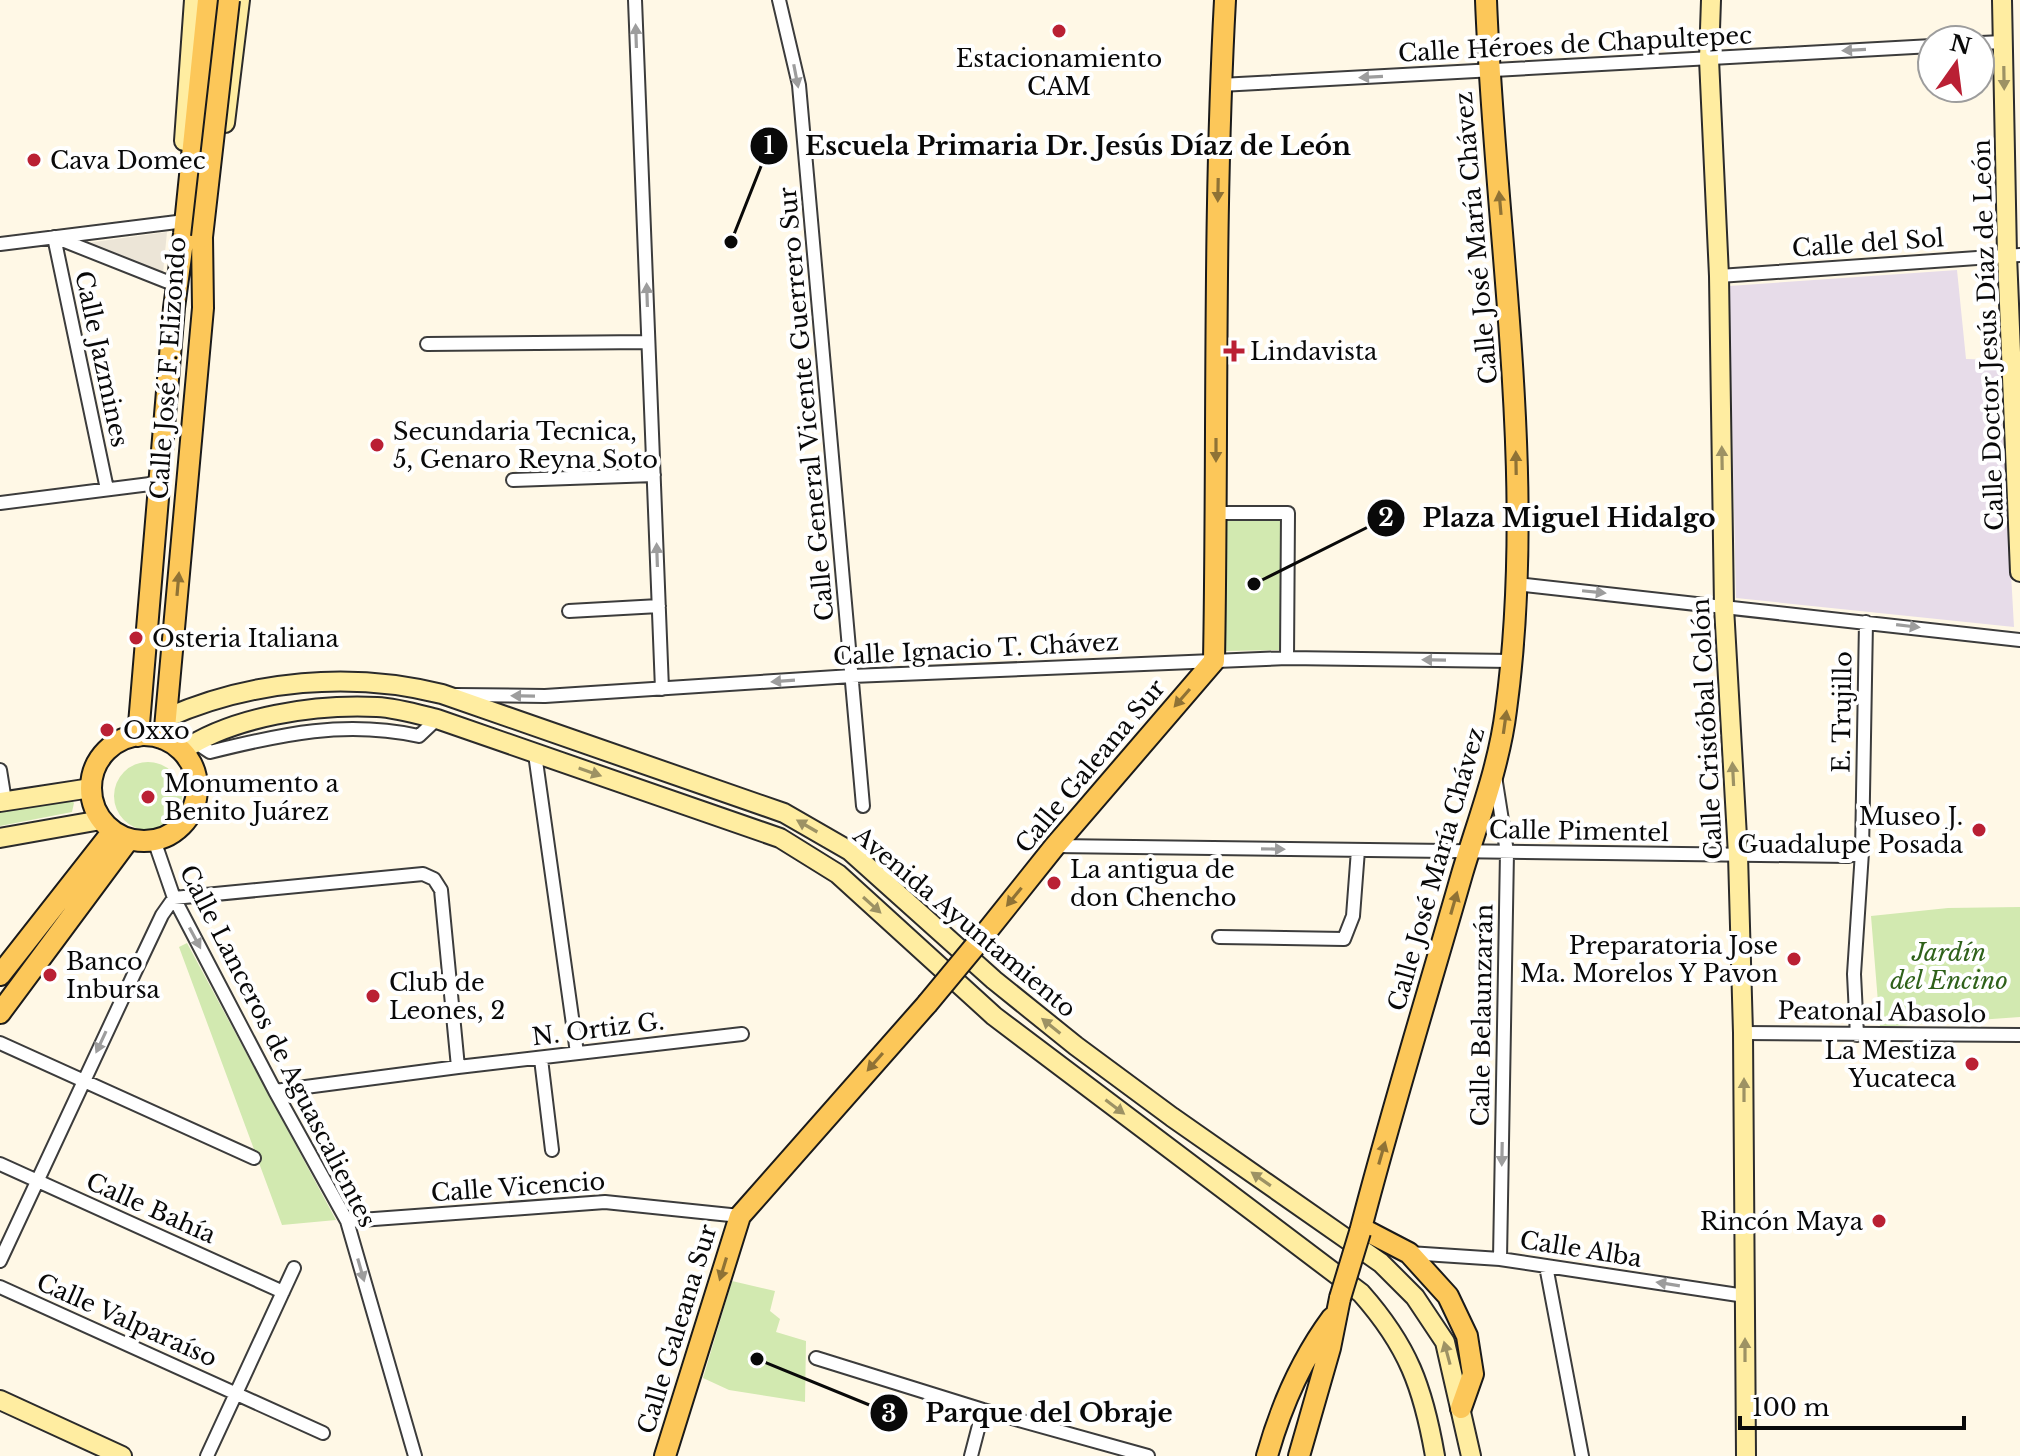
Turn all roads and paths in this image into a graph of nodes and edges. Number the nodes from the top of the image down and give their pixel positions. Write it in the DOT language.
graph roads {
  1 [pos="194,0"];
  2 [pos="208,0"];
  3 [pos="223,0"];
  4 [pos="229,0"];
  5 [pos="240,0"];
  6 [pos="635,0"];
  7 [pos="779,0"];
  8 [pos="1225,0"];
  9 [pos="1486,0"];
  10 [pos="1711,0"];
  11 [pos="2002,0"];
  12 [pos="1996,42"];
  13 [pos="2004,42"];
  14 [pos="235,43"];
  15 [pos="1916,47"];
  16 [pos="1709,59"];
  17 [pos="1488,71"];
  18 [pos="1220,85"];
  19 [pos="188,231"];
  20 [pos="54,237"];
  21 [pos="0,244"];
  22 [pos="2013,255"];
  23 [pos="1719,276"];
  24 [pos="173,284"];
  25 [pos="174,308"];
  26 [pos="203,308"];
  27 [pos="648,342"];
  28 [pos="427,344"];
  29 [pos="654,475"];
  30 [pos="513,480"];
  31 [pos="158,483"];
  32 [pos="107,489"];
  33 [pos="0,503"];
  34 [pos="1216,513"];
  35 [pos="2020,572"];
  36 [pos="1516,584"];
  37 [pos="659,606"];
  38 [pos="1724,607"];
  39 [pos="569,611"];
  40 [pos="1866,622"];
  41 [pos="2020,640"];
  42 [pos="1287,658"];
  43 [pos="1214,661"];
  44 [pos="1512,661"];
  45 [pos="852,676"];
  46 [pos="662,689"];
  47 [pos="442,694"];
  48 [pos="166,718"];
  49 [pos="138,736"];
  50 [pos="164,739"];
  51 [pos="188,747"];
  52 [pos="535,754"];
  53 [pos="0,770"];
  54 [pos="1495,773"];
  55 [pos="91,788"];
  56 [pos="2,802"];
  57 [pos="863,806"];
  58 [pos="114,830"];
  59 [pos="0,838"];
  60 [pos="154,840"];
  61 [pos="1055,846"];
  62 [pos="1358,850"];
  63 [pos="1469,851"];
  64 [pos="1507,852"];
  65 [pos="1862,852"];
  66 [pos="1738,855"];
  67 [pos="174,898"];
  68 [pos="1219,937"];
  69 [pos="0,975"];
  70 [pos="0,1013"];
  71 [pos="1743,1033"];
  72 [pos="742,1034"];
  73 [pos="1857,1035"];
  74 [pos="2020,1035"];
  75 [pos="0,1043"];
  76 [pos="577,1053"];
  77 [pos="541,1059"];
  78 [pos="458,1067"];
  79 [pos="83,1080"];
  80 [pos="275,1091"];
  81 [pos="552,1150"];
  82 [pos="254,1158"];
  83 [pos="0,1164"];
  84 [pos="37,1181"];
  85 [pos="740,1216"];
  86 [pos="347,1221"];
  87 [pos="1360,1230"];
  88 [pos="1409,1253"];
  89 [pos="1500,1259"];
  90 [pos="0,1261"];
  91 [pos="1546,1266"];
  92 [pos="294,1268"];
  93 [pos="0,1287"];
  94 [pos="283,1292"];
  95 [pos="1745,1296"];
  96 [pos="1338,1304"];
  97 [pos="816,1358"];
  98 [pos="236,1392"];
  99 [pos="0,1400"];
  100 [pos="1461,1408"];
  101 [pos="983,1410"];
  102 [pos="323,1433"];
  103 [pos="122,1456"];
  104 [pos="207,1456"];
  105 [pos="415,1456"];
  106 [pos="665,1456"];
  107 [pos="971,1456"];
  108 [pos="1148,1456"];
  109 [pos="1267,1456"];
  110 [pos="1299,1456"];
  111 [pos="1435,1456"];
  112 [pos="1471,1456"];
  113 [pos="1582,1456"];
  114 [pos="1746,1456"];
  1 -- 19 [label="main road"];
  2 -- 19 [label="main road, Calle José F. Elizondo"];
  3 -- 14 [label="main road"];
  4 -- 19 [label="main road, Calle José F. Elizondo, bridge"];
  5 -- 14 [label="main road"];
  27 -- 6 [label="street, one-way"];
  7 -- 45 [label="street, Calle General Vicente Guerrero Sur, one-way"];
  8 -- 18 [label="main road"];
  9 -- 17 [label="main road, Calle José María Chávez"];
  10 -- 16 [label="main road, Calle Cristóbal Colón"];
  11 -- 13 [label="main road, Calle Doctor Jesús Díaz de León"];
  12 -- 13 [label="street"];
  13 -- 22 [label="main road, Calle Doctor Jesús Díaz de León, one-way"];
  14 -- 26 [label="main road"];
  15 -- 16 [label="street, Calle Héroes de Chapultepec, one-way"];
  16 -- 17 [label="street, Calle Héroes de Chapultepec"];
  16 -- 23 [label="main road, Calle Cristóbal Colón"];
  17 -- 18 [label="street, Calle Héroes de Chapultepec, one-way"];
  36 -- 17 [label="main road, Calle José María Chávez, one-way"];
  18 -- 34 [label="main road, one-way"];
  19 -- 20 [label="street"];
  19 -- 24 [label="main road"];
  19 -- 25 [label="main road, Calle José F. Elizondo"];
  19 -- 26 [label="main road, Calle José F. Elizondo"];
  20 -- 21 [label="street"];
  20 -- 24 [label="street"];
  20 -- 32 [label="street, Calle Jazmines"];
  22 -- 23 [label="street, Calle del Sol"];
  22 -- 35 [label="main road, Calle Doctor Jesús Díaz de León"];
  38 -- 23 [label="main road, Calle Cristóbal Colón, one-way"];
  24 -- 25 [label="main road"];
  25 -- 31 [label="main road, Calle José F. Elizondo"];
  48 -- 26 [label="main road, Calle José F. Elizondo, one-way"];
  27 -- 28 [label="street"];
  27 -- 29 [label="street"];
  29 -- 30 [label="street"];
  37 -- 29 [label="street, one-way"];
  31 -- 32 [label="street"];
  31 -- 49 [label="main road, Calle José F. Elizondo"];
  32 -- 33 [label="street"];
  34 -- 42 [label="street"];
  34 -- 43 [label="main road"];
  36 -- 38 [label="street, one-way"];
  36 -- 44 [label="main road, Calle José María Chávez"];
  37 -- 39 [label="street"];
  37 -- 46 [label="street"];
  38 -- 40 [label="street"];
  66 -- 38 [label="main road, Calle Cristóbal Colón, one-way"];
  40 -- 41 [label="street, one-way"];
  40 -- 65 [label="street, E. Trujillo"];
  42 -- 43 [label="street, Calle Ignacio T. Chávez"];
  44 -- 42 [label="street, Calle Ignacio T. Chávez, one-way"];
  43 -- 45 [label="street, Calle Ignacio T. Chávez"];
  43 -- 61 [label="main road, Calle Galeana Sur, one-way"];
  54 -- 44 [label="main road, Calle José María Chávez, one-way"];
  45 -- 46 [label="street, Calle Ignacio T. Chávez, one-way"];
  45 -- 57 [label="street, Calle General Vicente Guerrero Sur"];
  46 -- 47 [label="street, Calle Ignacio T. Chávez, one-way"];
  47 -- 48 [label="main road, Avenida Ayuntamiento"];
  100 -- 47 [label="main road, Avenida Ayuntamiento, one-way"];
  48 -- 50 [label="main road, Calle José F. Elizondo"];
  49 -- 50 [label="main road"];
  49 -- 55 [label="main road"];
  50 -- 51 [label="main road"];
  51 -- 52 [label="main road, Avenida Ayuntamiento"];
  51 -- 60 [label="main road"];
  52 -- 76 [label="street"];
  52 -- 111 [label="main road, Avenida Ayuntamiento, one-way"];
  53 -- 56 [label="street"];
  54 -- 63 [label="main road, Calle José María Chávez"];
  54 -- 64 [label="street, Calle Belaunzarán"];
  55 -- 56 [label="main road"];
  55 -- 58 [label="main road"];
  58 -- 59 [label="main road"];
  58 -- 60 [label="main road"];
  58 -- 69 [label="main road"];
  58 -- 70 [label="main road"];
  60 -- 67 [label="street, Calle Lanceros de Aguascalientes"];
  61 -- 62 [label="street, Calle Pimentel, one-way"];
  61 -- 85 [label="main road, Calle Galeana Sur, one-way, bridge"];
  62 -- 63 [label="street, Calle Pimentel"];
  62 -- 68 [label="street"];
  63 -- 64 [label="street, Calle Pimentel"];
  87 -- 63 [label="main road, Calle José María Chávez, one-way"];
  64 -- 66 [label="street, Calle Pimentel"];
  64 -- 89 [label="street, Calle Belaunzarán, one-way"];
  65 -- 66 [label="street, Calle Pimentel"];
  65 -- 73 [label="street, E. Trujillo"];
  66 -- 71 [label="main road, Calle Cristóbal Colón"];
  67 -- 78 [label="street"];
  67 -- 79 [label="street, one-way"];
  67 -- 80 [label="street, Calle Lanceros de Aguascalientes, one-way"];
  71 -- 73 [label="street, Peatonal Abasolo"];
  95 -- 71 [label="main road, Calle Cristóbal Colón, one-way"];
  72 -- 76 [label="street, N. Ortiz G."];
  73 -- 74 [label="street, Peatonal Abasolo"];
  75 -- 79 [label="street"];
  76 -- 77 [label="street, N. Ortiz G."];
  77 -- 78 [label="street, N. Ortiz G."];
  77 -- 81 [label="street"];
  78 -- 80 [label="street, N. Ortiz G."];
  79 -- 82 [label="street"];
  79 -- 84 [label="street"];
  80 -- 86 [label="street, Calle Lanceros de Aguascalientes"];
  83 -- 84 [label="street, Calle Bahía"];
  84 -- 90 [label="street"];
  84 -- 94 [label="street, Calle Bahía"];
  85 -- 86 [label="street, Calle Vicencio"];
  85 -- 106 [label="main road, Calle Galeana Sur, one-way"];
  86 -- 105 [label="street, Calle Lanceros de Aguascalientes, one-way"];
  87 -- 88 [label="main road"];
  87 -- 96 [label="main road, Calle José María Chávez, bridge"];
  88 -- 89 [label="street, Calle Alba"];
  88 -- 100 [label="main road"];
  89 -- 91 [label="street, Calle Alba"];
  95 -- 91 [label="street, Calle Alba, one-way"];
  91 -- 113 [label="street"];
  92 -- 94 [label="street"];
  93 -- 98 [label="street, Calle Valparaíso"];
  94 -- 98 [label="street"];
  114 -- 95 [label="main road, Calle Cristóbal Colón, one-way"];
  96 -- 109 [label="main road, Calle José María Chávez"];
  96 -- 110 [label="main road, Calle José María Chávez"];
  97 -- 101 [label="street"];
  98 -- 102 [label="street, Calle Valparaíso"];
  98 -- 104 [label="street"];
  99 -- 103 [label="main road"];
  100 -- 112 [label="main road, Avenida Ayuntamiento"];
  101 -- 107 [label="street"];
  101 -- 108 [label="street"];
}
